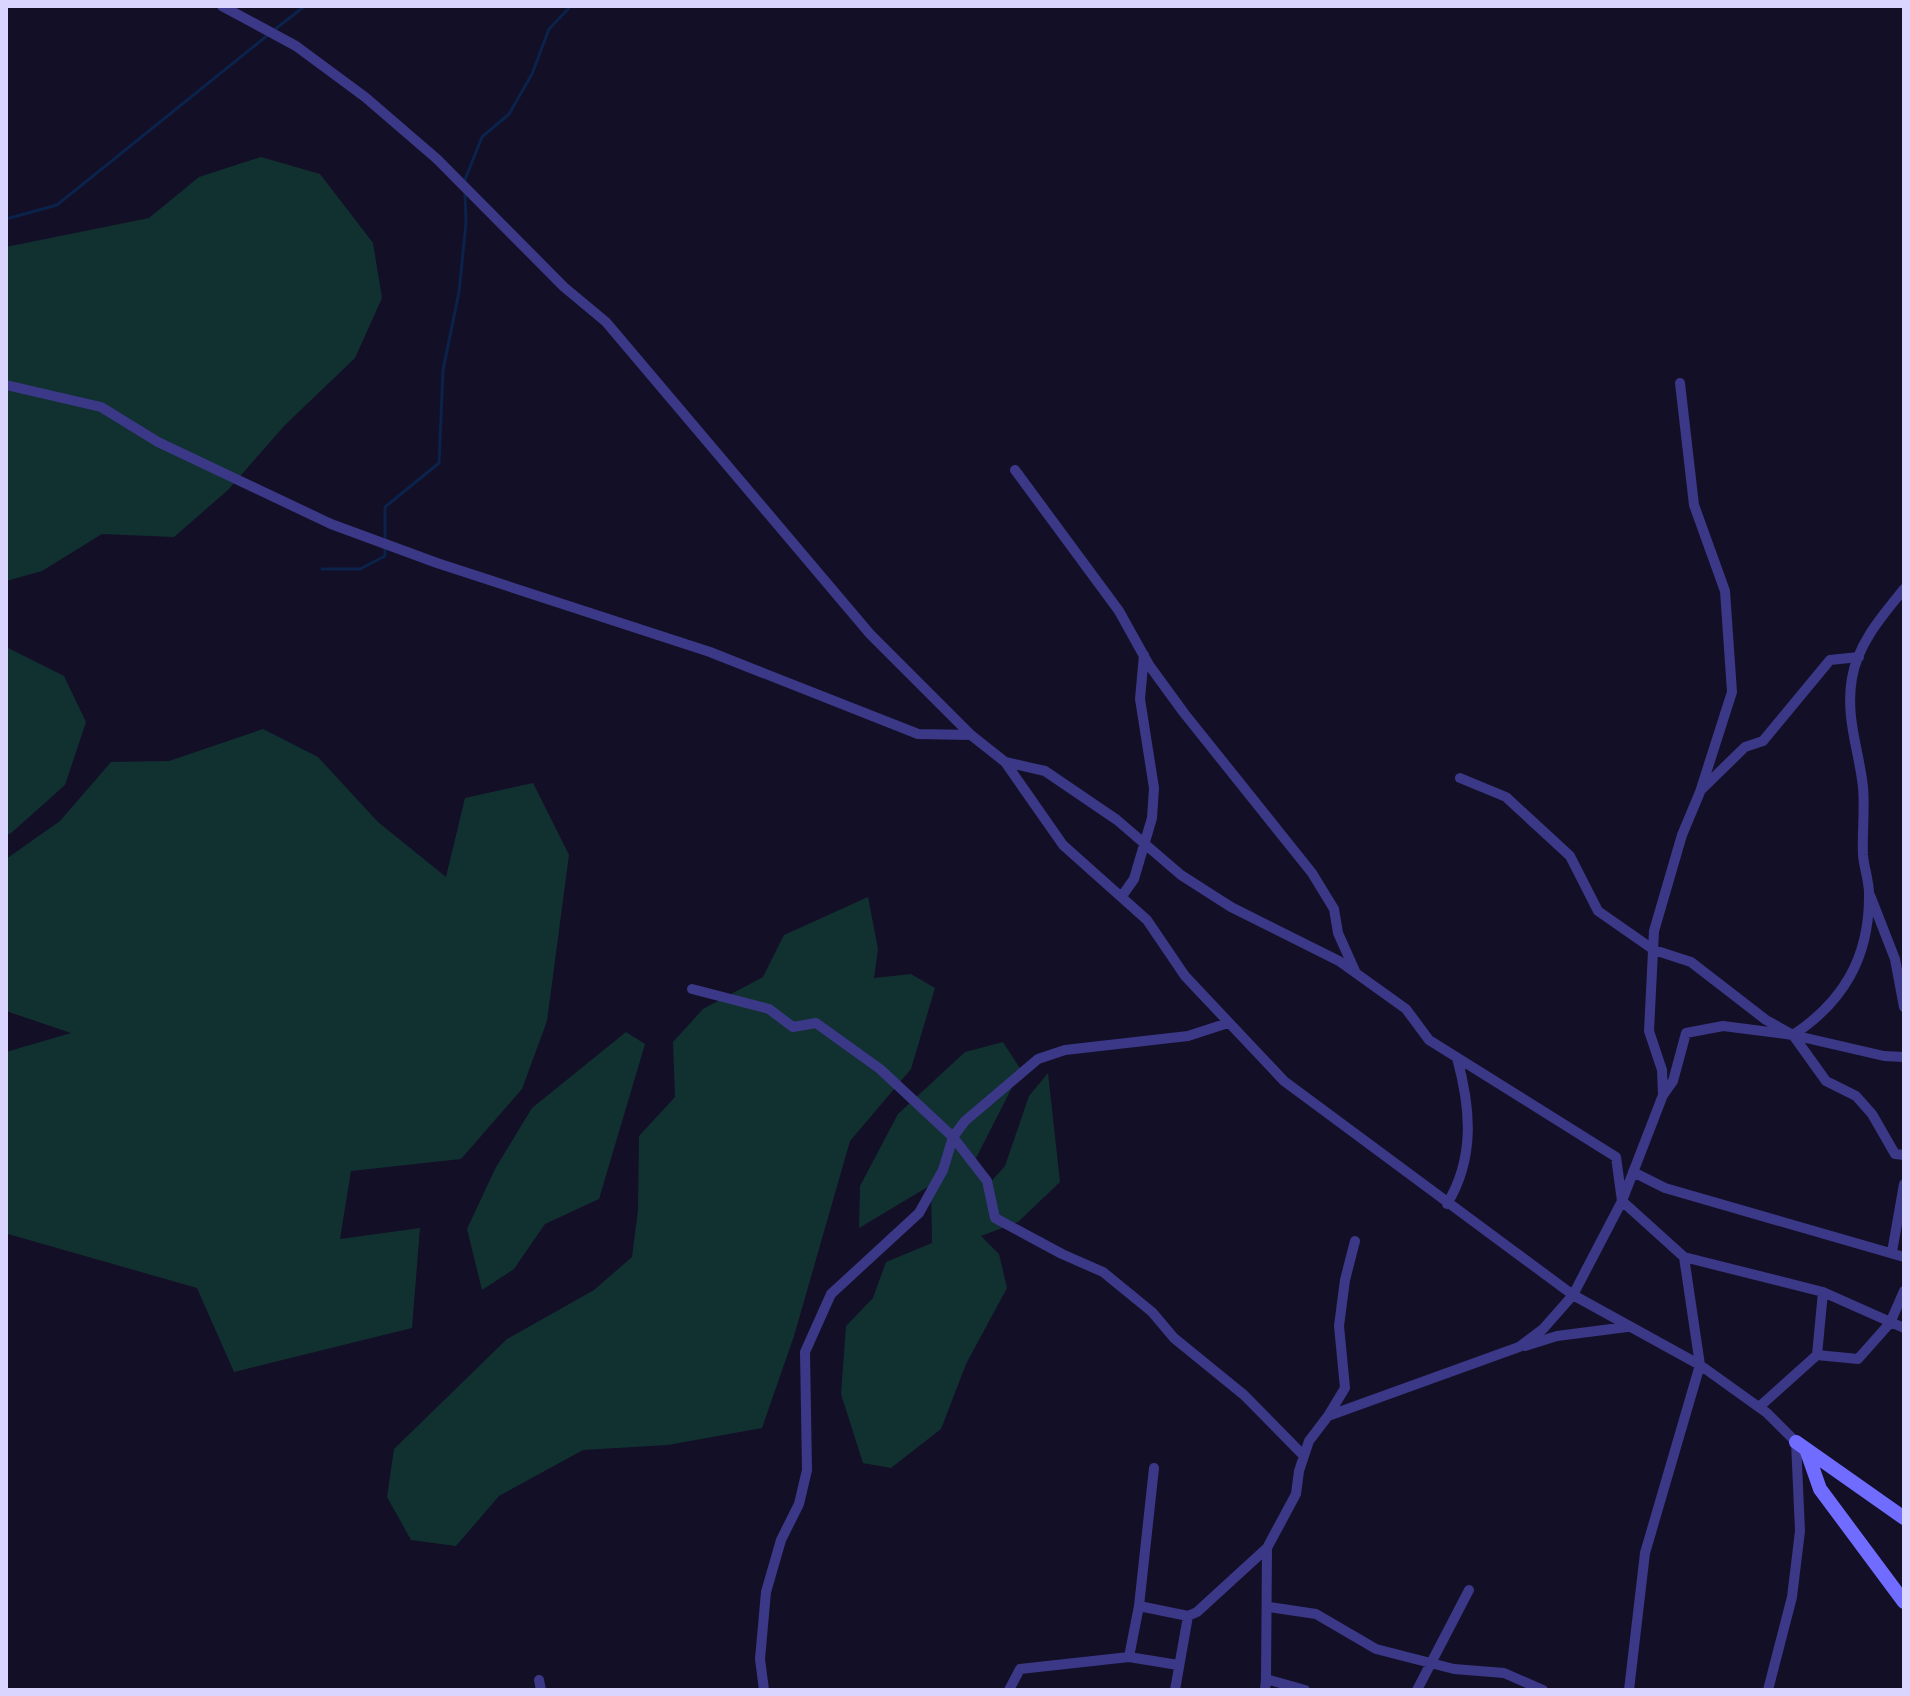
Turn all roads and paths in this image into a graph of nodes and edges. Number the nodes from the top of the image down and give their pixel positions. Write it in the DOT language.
graph roads {
  1 [pos="222,6"];
  2 [pos="1680,383"];
  3 [pos="6,385"];
  4 [pos="1015,470"];
  5 [pos="1904,589"];
  6 [pos="1144,655"];
  7 [pos="1859,657"];
  8 [pos="971,735"];
  9 [pos="1005,762"];
  10 [pos="1460,778"];
  11 [pos="1700,792"];
  12 [pos="1146,845"];
  13 [pos="1870,895"];
  14 [pos="1122,896"];
  15 [pos="1654,950"];
  16 [pos="1357,975"];
  17 [pos="692,989"];
  18 [pos="1904,1007"];
  19 [pos="1228,1023"];
  20 [pos="1793,1035"];
  21 [pos="1904,1057"];
  22 [pos="1457,1058"];
  23 [pos="1663,1095"];
  24 [pos="953,1137"];
  25 [pos="1900,1154"];
  26 [pos="1904,1165"];
  27 [pos="1633,1172"];
  28 [pos="1904,1184"];
  29 [pos="1622,1201"];
  30 [pos="1447,1204"];
  31 [pos="1355,1241"];
  32 [pos="1892,1252"];
  33 [pos="1684,1257"];
  34 [pos="1904,1257"];
  35 [pos="1904,1291"];
  36 [pos="1823,1292"];
  37 [pos="1573,1295"];
  38 [pos="1890,1323"];
  39 [pos="1628,1327"];
  40 [pos="1904,1328"];
  41 [pos="1519,1347"];
  42 [pos="1817,1355"];
  43 [pos="1700,1365"];
  44 [pos="1759,1407"];
  45 [pos="1328,1416"];
  46 [pos="1801,1446"];
  47 [pos="1304,1456"];
  48 [pos="1154,1468"];
  49 [pos="1904,1518"];
  50 [pos="1267,1548"];
  51 [pos="1469,1590"];
  52 [pos="1904,1602"];
  53 [pos="1139,1606"];
  54 [pos="1269,1607"];
  55 [pos="1188,1616"];
  56 [pos="1129,1657"];
  57 [pos="1430,1664"];
  58 [pos="1178,1665"];
  59 [pos="1265,1684"];
  60 [pos="764,1690"];
  61 [pos="1009,1690"];
  62 [pos="1175,1690"];
  63 [pos="1305,1690"];
  64 [pos="1417,1690"];
  65 [pos="1543,1690"];
  66 [pos="1629,1690"];
  67 [pos="1768,1690"];
  1 -- 8 [label="street"];
  2 -- 11 [label="street"];
  3 -- 8 [label="street"];
  4 -- 6 [label="street"];
  5 -- 7 [label="street"];
  6 -- 12 [label="street"];
  6 -- 16 [label="street"];
  7 -- 11 [label="street"];
  7 -- 13 [label="street"];
  8 -- 9 [label="street"];
  9 -- 12 [label="street"];
  9 -- 14 [label="street"];
  10 -- 15 [label="street"];
  11 -- 15 [label="street"];
  12 -- 14 [label="street"];
  12 -- 16 [label="street"];
  13 -- 18 [label="street"];
  13 -- 20 [label="street"];
  14 -- 19 [label="street"];
  15 -- 20 [label="street"];
  15 -- 23 [label="street"];
  16 -- 22 [label="street"];
  17 -- 24 [label="street"];
  19 -- 24 [label="street"];
  19 -- 30 [label="street"];
  20 -- 21 [label="street"];
  20 -- 23 [label="street"];
  20 -- 25 [label="street"];
  22 -- 29 [label="street"];
  22 -- 30 [label="street"];
  23 -- 27 [label="street"];
  24 -- 47 [label="street"];
  24 -- 60 [label="street"];
  25 -- 26 [label="street"];
  27 -- 29 [label="street"];
  27 -- 32 [label="street"];
  28 -- 32 [label="street"];
  29 -- 33 [label="street"];
  29 -- 37 [label="street"];
  30 -- 37 [label="street"];
  31 -- 45 [label="street"];
  32 -- 34 [label="street"];
  33 -- 36 [label="street"];
  33 -- 43 [label="street"];
  35 -- 38 [label="street"];
  36 -- 38 [label="street"];
  36 -- 42 [label="street"];
  37 -- 39 [label="street"];
  37 -- 41 [label="street"];
  38 -- 40 [label="street"];
  38 -- 42 [label="street"];
  39 -- 41 [label="street"];
  39 -- 43 [label="street"];
  41 -- 45 [label="street"];
  42 -- 44 [label="street"];
  43 -- 44 [label="street"];
  43 -- 66 [label="street"];
  44 -- 46 [label="street"];
  45 -- 47 [label="street"];
  46 -- 49 [label="street"];
  46 -- 52 [label="street"];
  46 -- 67 [label="street"];
  47 -- 50 [label="street"];
  48 -- 53 [label="street"];
  50 -- 54 [label="street"];
  50 -- 55 [label="street"];
  51 -- 57 [label="street"];
  53 -- 55 [label="street"];
  53 -- 56 [label="street"];
  54 -- 57 [label="street"];
  54 -- 59 [label="street"];
  55 -- 58 [label="street"];
  56 -- 58 [label="street"];
  56 -- 61 [label="street"];
  57 -- 64 [label="street"];
  57 -- 65 [label="street"];
  58 -- 62 [label="street"];
  59 -- 63 [label="street"];
}
